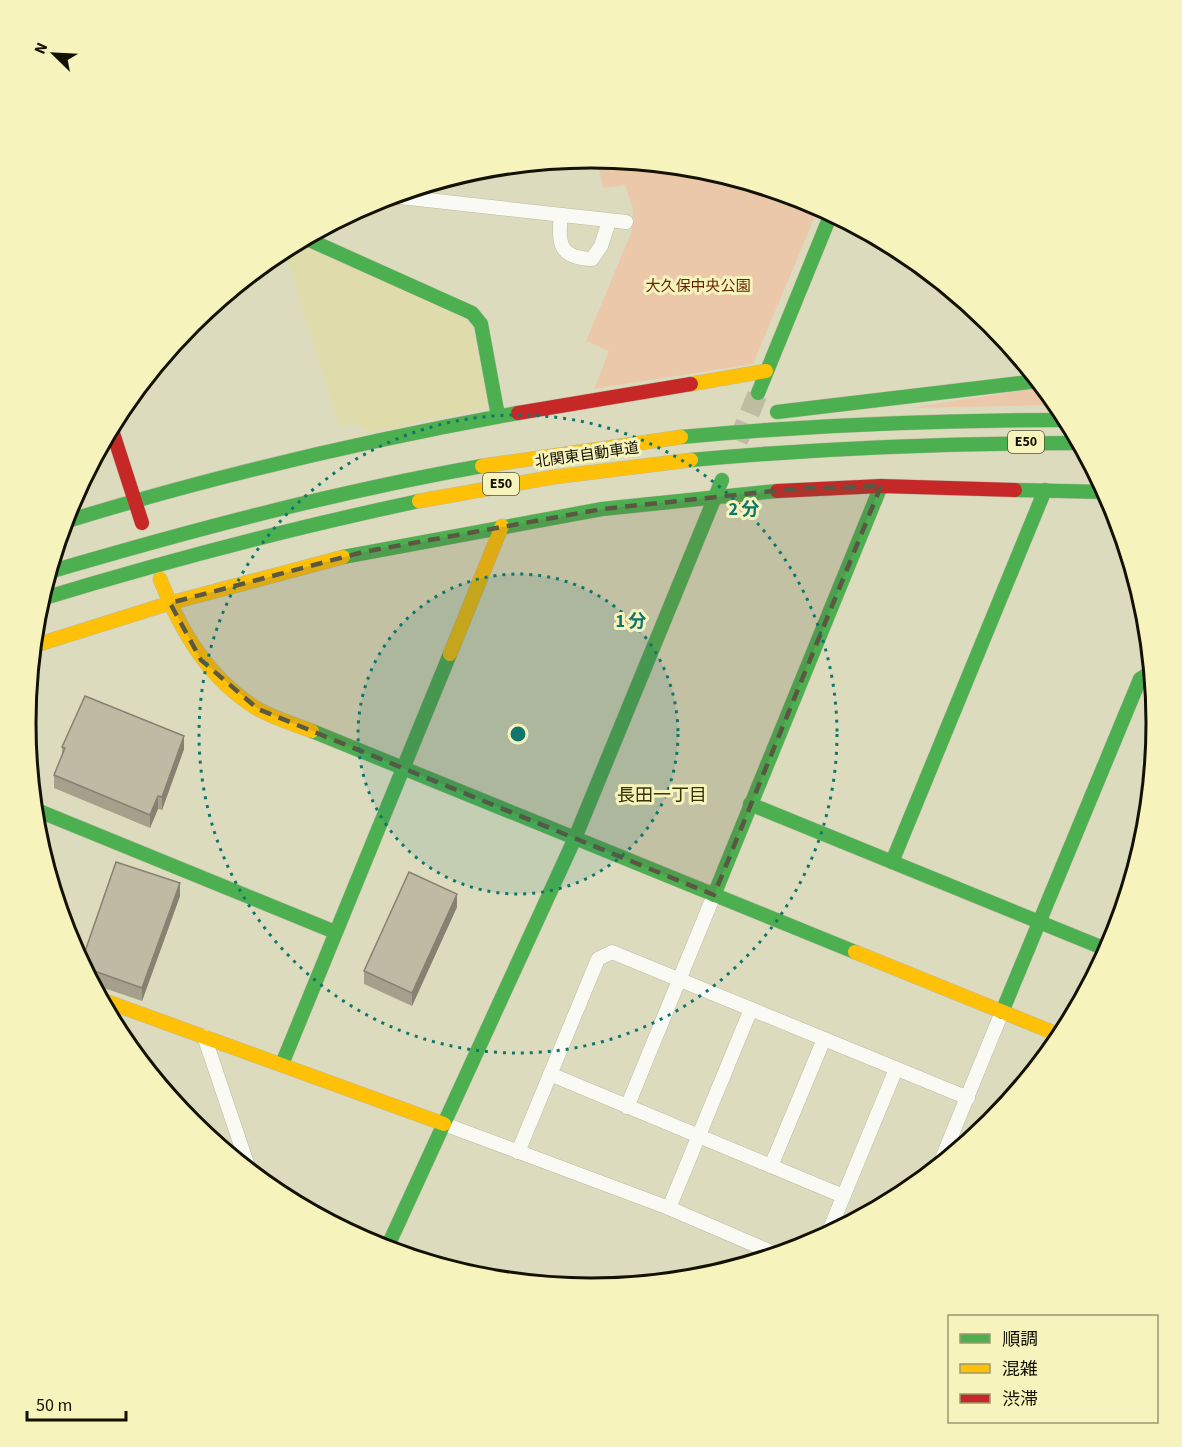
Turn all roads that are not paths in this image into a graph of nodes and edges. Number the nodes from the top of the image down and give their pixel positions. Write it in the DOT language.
graph roads {
  1 [pos="412,198"];
  2 [pos="561,216"];
  3 [pos="609,221"];
  4 [pos="626,222"];
  5 [pos="828,222"];
  6 [pos="315,242"];
  7 [pos="766,371"];
  8 [pos="1028,382"];
  9 [pos="758,393"];
  10 [pos="760,413"];
  11 [pos="498,416"];
  12 [pos="715,420"];
  13 [pos="1055,420"];
  14 [pos="115,439"];
  15 [pos="973,442"];
  16 [pos="1070,443"];
  17 [pos="1076,454"];
  18 [pos="503,461"];
  19 [pos="722,480"];
  20 [pos="881,486"];
  21 [pos="1045,490"];
  22 [pos="1095,492"];
  23 [pos="134,499"];
  24 [pos="714,499"];
  25 [pos="75,518"];
  26 [pos="142,523"];
  27 [pos="502,526"];
  28 [pos="58,569"];
  29 [pos="160,579"];
  30 [pos="51,596"];
  31 [pos="170,603"];
  32 [pos="42,643"];
  33 [pos="1144,677"];
  34 [pos="402,769"];
  35 [pos="750,804"];
  36 [pos="44,813"];
  37 [pos="574,838"];
  38 [pos="892,862"];
  39 [pos="714,895"];
  40 [pos="1040,922"];
  41 [pos="335,932"];
  42 [pos="1099,946"];
  43 [pos="679,980"];
  44 [pos="111,1003"];
  45 [pos="751,1009"];
  46 [pos="1002,1012"];
  47 [pos="1052,1032"];
  48 [pos="204,1036"];
  49 [pos="824,1039"];
  50 [pos="282,1064"];
  51 [pos="896,1069"];
  52 [pos="550,1074"];
  53 [pos="968,1098"];
  54 [pos="627,1107"];
  55 [pos="444,1124"];
  56 [pos="699,1136"];
  57 [pos="946,1150"];
  58 [pos="518,1152"];
  59 [pos="245,1158"];
  60 [pos="771,1166"];
  61 [pos="843,1196"];
  62 [pos="669,1208"];
  63 [pos="832,1223"];
  64 [pos="390,1240"];
  65 [pos="766,1250"];
  1 -- 2 [label="street"];
  2 -- 3 [label="street"];
  2 -- 3 [label="street"];
  3 -- 4 [label="street"];
  5 -- 7 [label="main road"];
  6 -- 11 [label="main road"];
  7 -- 9 [label="main road"];
  7 -- 11 [label="main road"];
  8 -- 10 [label="main road"];
  11 -- 23 [label="main road"];
  12 -- 18 [label="main road"];
  13 -- 18 [label="main road, 北関東自動車道 / E50"];
  14 -- 23 [label="main road"];
  15 -- 16 [label="main road, 北関東自動車道 / E50"];
  15 -- 17 [label="main road"];
  15 -- 30 [label="main road, 北関東自動車道 / E50"];
  18 -- 28 [label="main road, 北関東自動車道 / E50"];
  19 -- 24 [label="main road"];
  20 -- 21 [label="main road"];
  20 -- 24 [label="main road"];
  20 -- 35 [label="main road"];
  21 -- 22 [label="main road"];
  21 -- 38 [label="main road"];
  23 -- 25 [label="main road"];
  23 -- 26 [label="main road"];
  24 -- 27 [label="main road"];
  24 -- 37 [label="main road"];
  27 -- 31 [label="main road"];
  27 -- 34 [label="main road"];
  29 -- 31 [label="main road"];
  31 -- 32 [label="main road"];
  31 -- 34 [label="main road"];
  33 -- 40 [label="main road"];
  34 -- 37 [label="main road"];
  34 -- 41 [label="main road"];
  35 -- 38 [label="main road"];
  35 -- 39 [label="main road"];
  36 -- 41 [label="main road"];
  37 -- 39 [label="main road"];
  37 -- 55 [label="main road"];
  38 -- 40 [label="main road"];
  39 -- 43 [label="street"];
  39 -- 46 [label="main road"];
  40 -- 42 [label="main road"];
  40 -- 46 [label="main road"];
  41 -- 50 [label="main road"];
  43 -- 45 [label="street"];
  43 -- 52 [label="street"];
  43 -- 54 [label="street"];
  44 -- 48 [label="main road"];
  45 -- 49 [label="street"];
  45 -- 56 [label="street"];
  46 -- 47 [label="main road"];
  46 -- 53 [label="street"];
  48 -- 50 [label="main road"];
  48 -- 59 [label="street"];
  49 -- 51 [label="street"];
  49 -- 60 [label="street"];
  50 -- 55 [label="main road"];
  51 -- 53 [label="street"];
  51 -- 61 [label="street"];
  52 -- 54 [label="street"];
  52 -- 58 [label="street"];
  53 -- 57 [label="street"];
  54 -- 56 [label="street"];
  55 -- 58 [label="street"];
  55 -- 64 [label="main road"];
  56 -- 60 [label="street"];
  56 -- 62 [label="street"];
  58 -- 62 [label="street"];
  60 -- 61 [label="street"];
  61 -- 63 [label="street"];
  62 -- 65 [label="street"];
}
